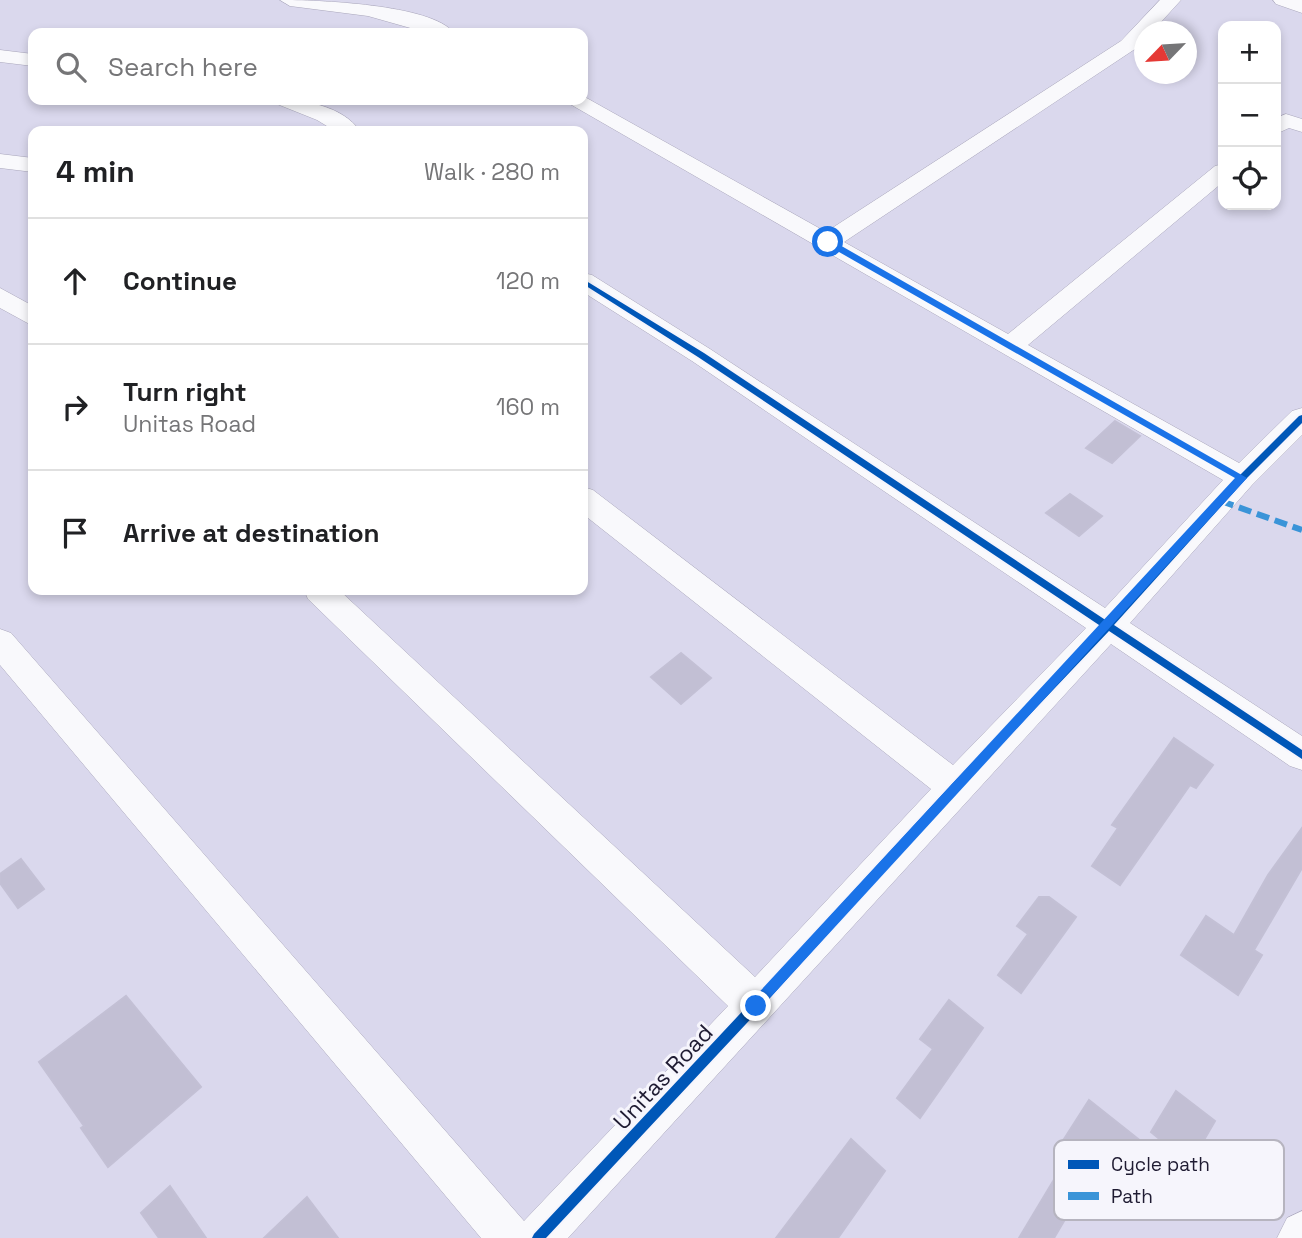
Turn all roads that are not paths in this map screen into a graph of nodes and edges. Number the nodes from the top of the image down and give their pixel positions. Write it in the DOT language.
graph roads {
  1 [pos="290,0"];
  2 [pos="1171,0"];
  3 [pos="1283,0"];
  4 [pos="1302,7"];
  5 [pos="434,28"];
  6 [pos="0,56"];
  7 [pos="28,59"];
  8 [pos="296,105"];
  9 [pos="583,105"];
  10 [pos="1281,124"];
  11 [pos="341,126"];
  12 [pos="1302,126"];
  13 [pos="0,160"];
  14 [pos="28,164"];
  15 [pos="1218,175"];
  16 [pos="828,242"];
  17 [pos="588,284"];
  18 [pos="0,296"];
  19 [pos="28,314"];
  20 [pos="1010,346"];
  21 [pos="1302,418"];
  22 [pos="1242,478"];
  23 [pos="588,502"];
  24 [pos="324,595"];
  25 [pos="1109,625"];
  26 [pos="0,642"];
  27 [pos="1302,755"];
  28 [pos="955,787"];
  29 [pos="756,1006"];
  30 [pos="1302,1233"];
  31 [pos="510,1238"];
  32 [pos="538,1238"];
  33 [pos="1299,1238"];
  1 -- 5 [label="street"];
  2 -- 16 [label="street"];
  3 -- 4 [label="street"];
  6 -- 7 [label="street"];
  8 -- 11 [label="street"];
  9 -- 16 [label="street"];
  10 -- 12 [label="street"];
  13 -- 14 [label="street"];
  15 -- 20 [label="street"];
  16 -- 20 [label="street"];
  17 -- 25 [label="street"];
  18 -- 19 [label="street"];
  20 -- 22 [label="street"];
  21 -- 22 [label="street, Unitas Road"];
  22 -- 25 [label="street, Unitas Road"];
  23 -- 28 [label="street"];
  24 -- 29 [label="street"];
  25 -- 27 [label="street"];
  25 -- 28 [label="street, Unitas Road"];
  26 -- 31 [label="street"];
  28 -- 29 [label="street, Unitas Road"];
  29 -- 32 [label="street, Unitas Road"];
  30 -- 33 [label="street"];
}
